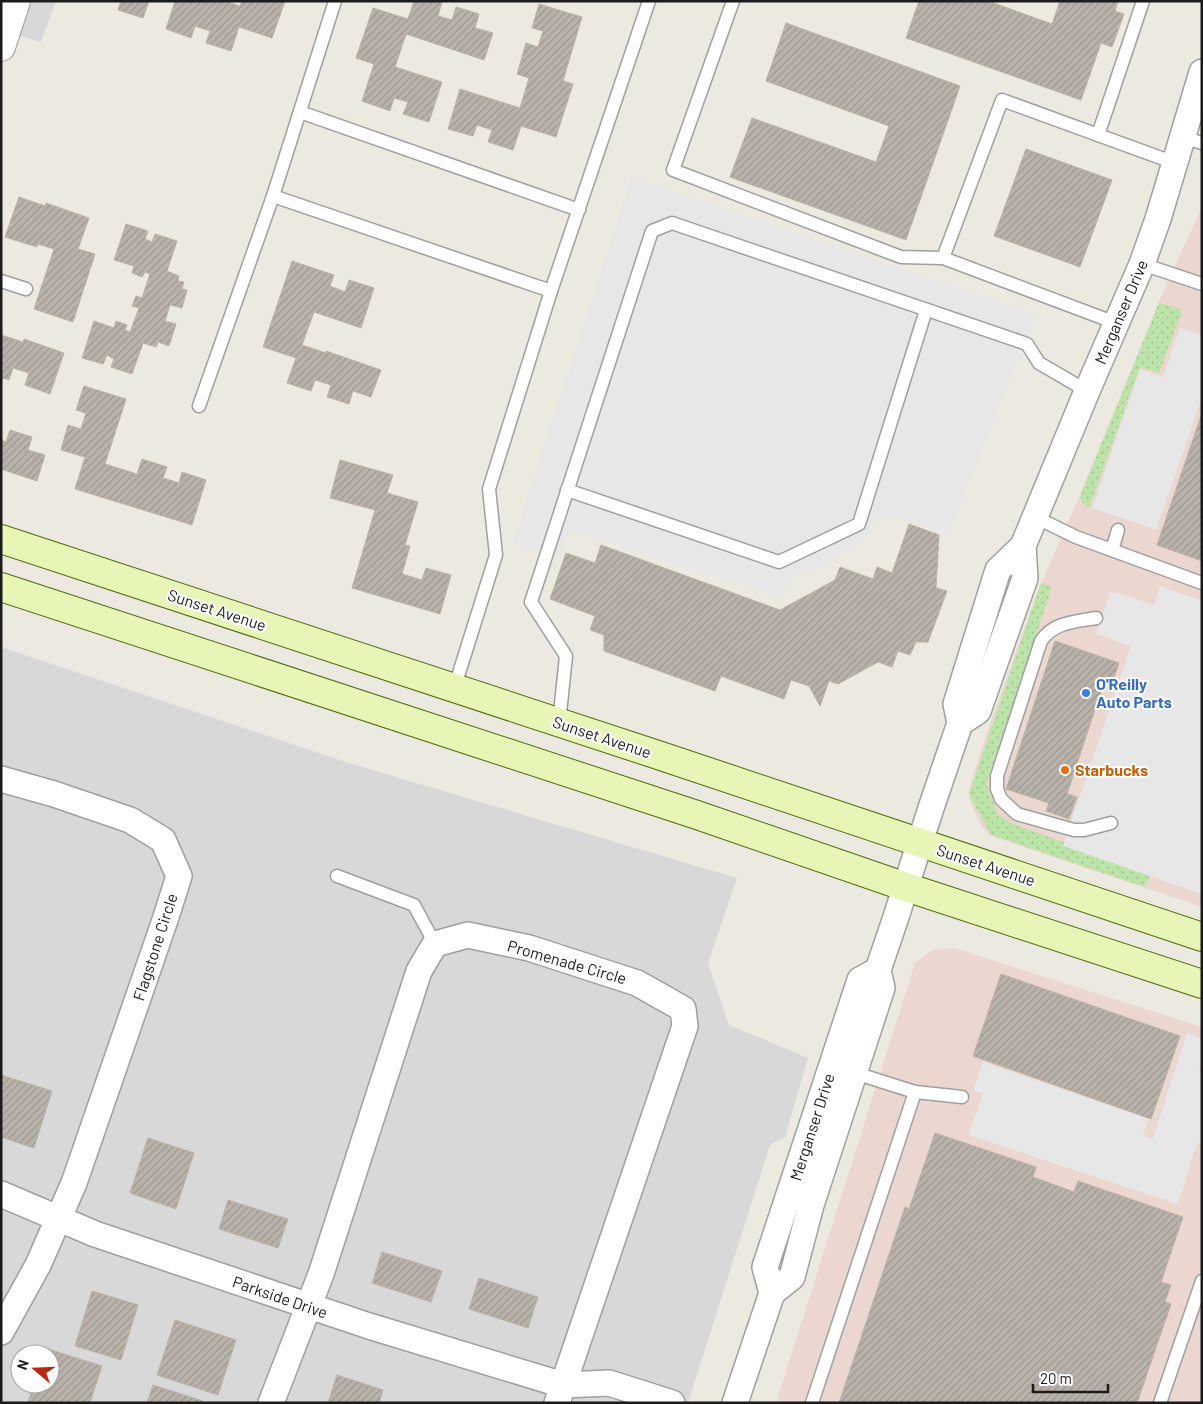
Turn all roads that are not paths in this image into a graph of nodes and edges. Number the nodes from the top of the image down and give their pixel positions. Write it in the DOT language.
graph roads {
  1 [pos="16,1"];
  2 [pos="335,1"];
  3 [pos="649,1"];
  4 [pos="733,1"];
  5 [pos="1143,1"];
  6 [pos="1,47"];
  7 [pos="1202,72"];
  8 [pos="300,112"];
  9 [pos="1098,135"];
  10 [pos="1192,140"];
  11 [pos="1175,163"];
  12 [pos="273,196"];
  13 [pos="579,210"];
  14 [pos="943,258"];
  15 [pos="1142,264"];
  16 [pos="1,281"];
  17 [pos="1202,284"];
  18 [pos="26,289"];
  19 [pos="551,292"];
  20 [pos="926,310"];
  21 [pos="1116,323"];
  22 [pos="1087,391"];
  23 [pos="198,406"];
  24 [pos="567,490"];
  25 [pos="1035,517"];
  26 [pos="1118,530"];
  27 [pos="1,539"];
  28 [pos="1112,550"];
  29 [pos="1202,583"];
  30 [pos="1,587"];
  31 [pos="1096,618"];
  32 [pos="454,689"];
  33 [pos="559,723"];
  34 [pos="1,779"];
  35 [pos="1111,823"];
  36 [pos="920,843"];
  37 [pos="337,876"];
  38 [pos="906,887"];
  39 [pos="1202,937"];
  40 [pos="435,944"];
  41 [pos="878,970"];
  42 [pos="1202,984"];
  43 [pos="855,1073"];
  44 [pos="915,1092"];
  45 [pos="962,1097"];
  46 [pos="1,1194"];
  47 [pos="59,1219"];
  48 [pos="1202,1281"];
  49 [pos="772,1293"];
  50 [pos="308,1306"];
  51 [pos="1,1332"];
  52 [pos="560,1394"];
  53 [pos="271,1403"];
  54 [pos="585,1403"];
  55 [pos="672,1403"];
  56 [pos="735,1403"];
  57 [pos="812,1403"];
  58 [pos="1160,1403"];
  1 -- 6 [label="street"];
  2 -- 8 [label="lane"];
  3 -- 13 [label="lane"];
  4 -- 14 [label="lane"];
  5 -- 9 [label="lane"];
  7 -- 10 [label="street, Merganser Drive"];
  8 -- 12 [label="lane"];
  8 -- 13 [label="lane"];
  9 -- 11 [label="lane"];
  9 -- 14 [label="lane"];
  10 -- 11 [label="street, Merganser Drive"];
  11 -- 15 [label="street, Merganser Drive"];
  12 -- 19 [label="lane"];
  12 -- 23 [label="lane"];
  13 -- 19 [label="lane"];
  14 -- 21 [label="lane"];
  15 -- 17 [label="lane"];
  15 -- 21 [label="street, Merganser Drive"];
  16 -- 18 [label="lane"];
  19 -- 32 [label="lane"];
  20 -- 22 [label="lane"];
  20 -- 24 [label="lane"];
  20 -- 24 [label="lane"];
  21 -- 22 [label="street, Merganser Drive"];
  22 -- 25 [label="street, Merganser Drive"];
  24 -- 33 [label="lane"];
  25 -- 28 [label="lane"];
  25 -- 36 [label="street, Merganser Drive"];
  26 -- 28 [label="lane"];
  27 -- 32 [label="main road, Sunset Avenue"];
  28 -- 29 [label="lane"];
  30 -- 38 [label="main road"];
  31 -- 35 [label="lane"];
  32 -- 33 [label="main road, Sunset Avenue"];
  33 -- 36 [label="main road, Sunset Avenue"];
  34 -- 47 [label="street, Flagstone Circle"];
  36 -- 38 [label="street, Merganser Drive"];
  36 -- 39 [label="main road, Sunset Avenue"];
  37 -- 40 [label="lane"];
  38 -- 41 [label="street, Merganser Drive"];
  38 -- 42 [label="main road"];
  40 -- 50 [label="street"];
  40 -- 52 [label="street, Promenade Circle"];
  41 -- 43 [label="street, Merganser Drive"];
  41 -- 49 [label="street, Merganser Drive"];
  43 -- 44 [label="lane"];
  43 -- 49 [label="street, Merganser Drive"];
  44 -- 45 [label="lane"];
  44 -- 57 [label="lane"];
  46 -- 47 [label="street, Parkside Drive"];
  47 -- 50 [label="street, Parkside Drive"];
  47 -- 51 [label="street, Flagstone Circle"];
  48 -- 58 [label="lane"];
  49 -- 56 [label="street"];
  50 -- 52 [label="street, Parkside Drive"];
  50 -- 53 [label="street"];
  52 -- 54 [label="street, Parkside Drive"];
  52 -- 55 [label="street, Parkside Drive"];
}
